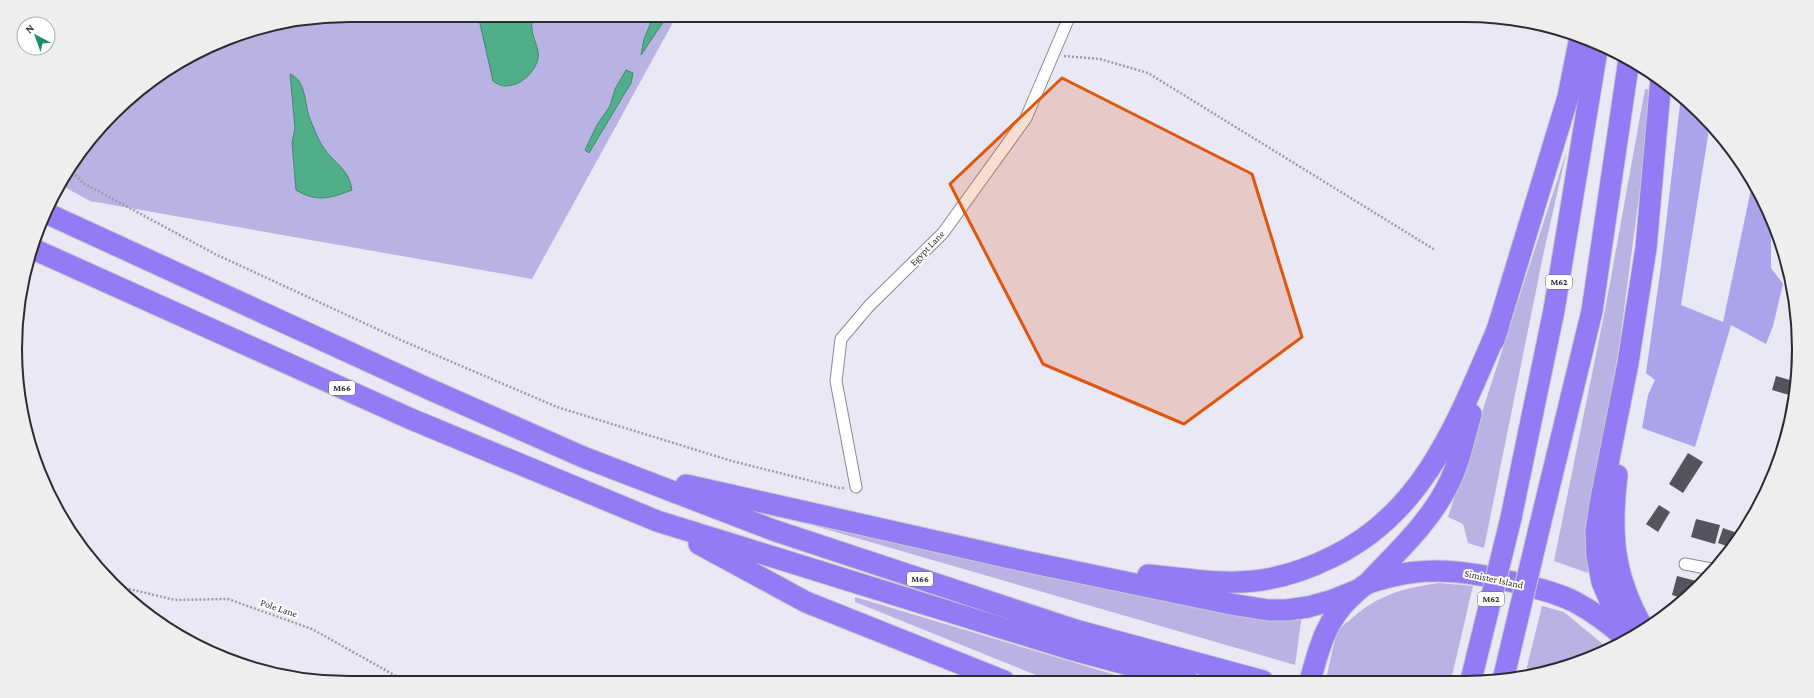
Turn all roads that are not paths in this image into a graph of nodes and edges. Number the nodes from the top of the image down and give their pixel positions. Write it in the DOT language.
graph roads {
  1 [pos="1067,22"];
  2 [pos="1579,43"];
  3 [pos="1597,50"];
  4 [pos="1628,66"];
  5 [pos="1660,87"];
  6 [pos="51,215"];
  7 [pos="37,251"];
  8 [pos="1498,328"];
  9 [pos="583,457"];
  10 [pos="856,487"];
  11 [pos="657,521"];
  12 [pos="1024,561"];
  13 [pos="1685,564"];
  14 [pos="1708,568"];
  15 [pos="1364,586"];
  16 [pos="1630,631"];
  17 [pos="1627,632"];
  18 [pos="1505,673"];
  19 [pos="991,676"];
  20 [pos="1170,676"];
  21 [pos="1245,676"];
  22 [pos="1311,676"];
  23 [pos="1472,676"];
  1 -- 10 [label="street, Egypt Lane"];
  2 -- 8 [label="highway"];
  3 -- 23 [label="highway, M62, bridge"];
  4 -- 18 [label="highway, bridge"];
  5 -- 16 [label="highway"];
  6 -- 9 [label="highway, M66"];
  7 -- 11 [label="highway, M66"];
  8 -- 12 [label="highway"];
  8 -- 15 [label="highway"];
  9 -- 12 [label="highway"];
  9 -- 21 [label="highway, M66"];
  11 -- 19 [label="highway, M66"];
  11 -- 20 [label="highway, M66"];
  12 -- 15 [label="highway, Simister Island"];
  13 -- 14 [label="street"];
  15 -- 17 [label="highway, Simister Island"];
  15 -- 22 [label="highway"];
}
